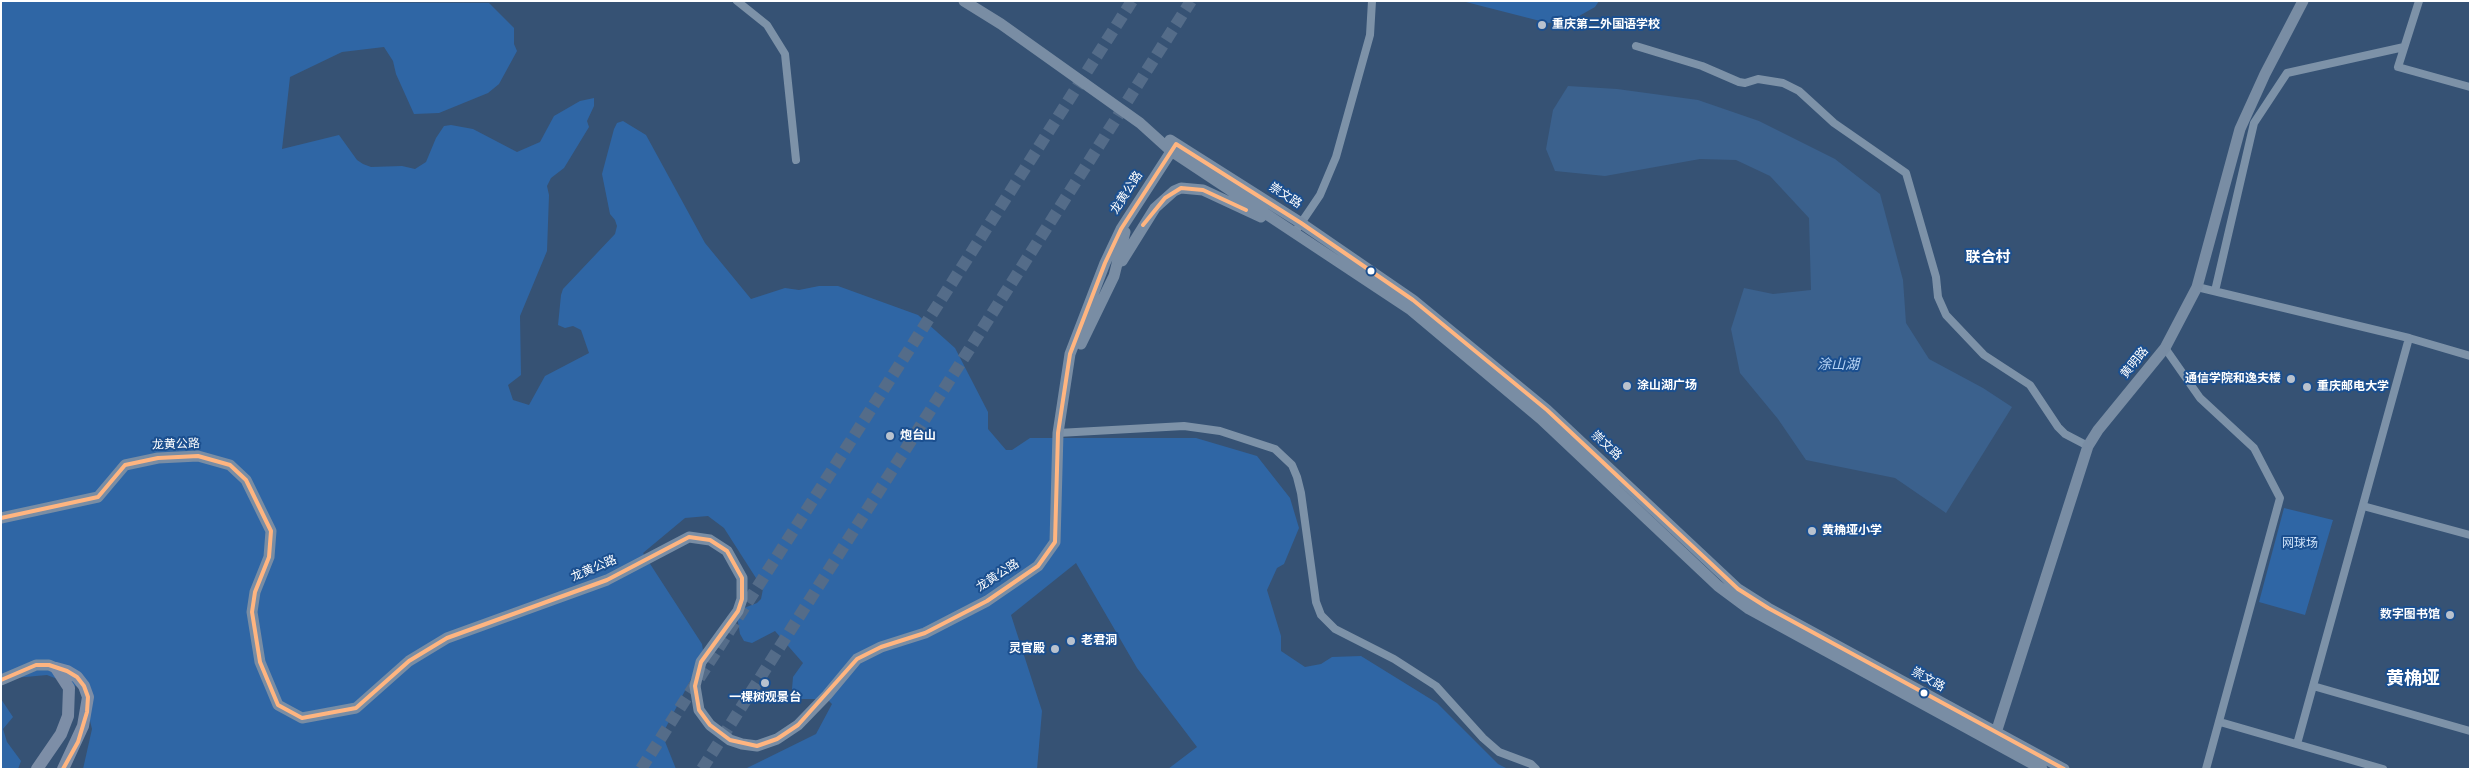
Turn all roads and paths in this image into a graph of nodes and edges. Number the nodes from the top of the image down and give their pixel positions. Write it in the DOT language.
graph roads {
  1 [pos="737,1"];
  2 [pos="964,1"];
  3 [pos="1372,1"];
  4 [pos="2303,1"];
  5 [pos="2419,1"];
  6 [pos="1636,46"];
  7 [pos="2404,47"];
  8 [pos="2470,87"];
  9 [pos="1176,149"];
  10 [pos="796,160"];
  11 [pos="1298,228"];
  12 [pos="1114,276"];
  13 [pos="1099,278"];
  14 [pos="2197,287"];
  15 [pos="2215,291"];
  16 [pos="1085,326"];
  17 [pos="2409,338"];
  18 [pos="2165,348"];
  19 [pos="2470,356"];
  20 [pos="1058,433"];
  21 [pos="2088,446"];
  22 [pos="2363,506"];
  23 [pos="1,518"];
  24 [pos="2470,535"];
  25 [pos="56,668"];
  26 [pos="1,680"];
  27 [pos="2313,686"];
  28 [pos="2220,722"];
  29 [pos="2470,731"];
  30 [pos="1995,738"];
  31 [pos="2297,744"];
  32 [pos="2037,768"];
  33 [pos="37,769"];
  34 [pos="63,769"];
  35 [pos="1536,769"];
  36 [pos="2064,769"];
  37 [pos="2206,769"];
  38 [pos="2383,769"];
  1 -- 10 [label="street"];
  2 -- 9 [label="main road, 崇文路"];
  3 -- 11 [label="street"];
  4 -- 14 [label="main road, 黄明路"];
  5 -- 7 [label="street"];
  6 -- 21 [label="street"];
  7 -- 8 [label="street"];
  7 -- 15 [label="street"];
  9 -- 11 [label="main road, 崇文路"];
  9 -- 12 [label="main road, 龙黄公路"];
  9 -- 13 [label="main road, 龙黄公路"];
  11 -- 12 [label="main road"];
  11 -- 30 [label="main road, 崇文路"];
  12 -- 13 [label="main road"];
  12 -- 16 [label="main road, 龙黄公路"];
  13 -- 16 [label="main road, 龙黄公路"];
  14 -- 15 [label="street"];
  14 -- 18 [label="main road, 黄明路"];
  15 -- 17 [label="street"];
  16 -- 20 [label="main road, 龙黄公路"];
  17 -- 19 [label="street"];
  17 -- 22 [label="street"];
  18 -- 21 [label="main road, 黄明路"];
  18 -- 28 [label="street"];
  20 -- 23 [label="main road, 龙黄公路"];
  20 -- 35 [label="street"];
  21 -- 30 [label="main road, 黄明路"];
  22 -- 24 [label="street"];
  22 -- 27 [label="street"];
  25 -- 26 [label="main road"];
  25 -- 33 [label="main road"];
  25 -- 34 [label="main road"];
  27 -- 29 [label="street"];
  27 -- 31 [label="street"];
  28 -- 31 [label="street"];
  28 -- 37 [label="street"];
  30 -- 32 [label="main road, 崇文路"];
  30 -- 36 [label="main road, 崇文路"];
  31 -- 38 [label="street"];
}
